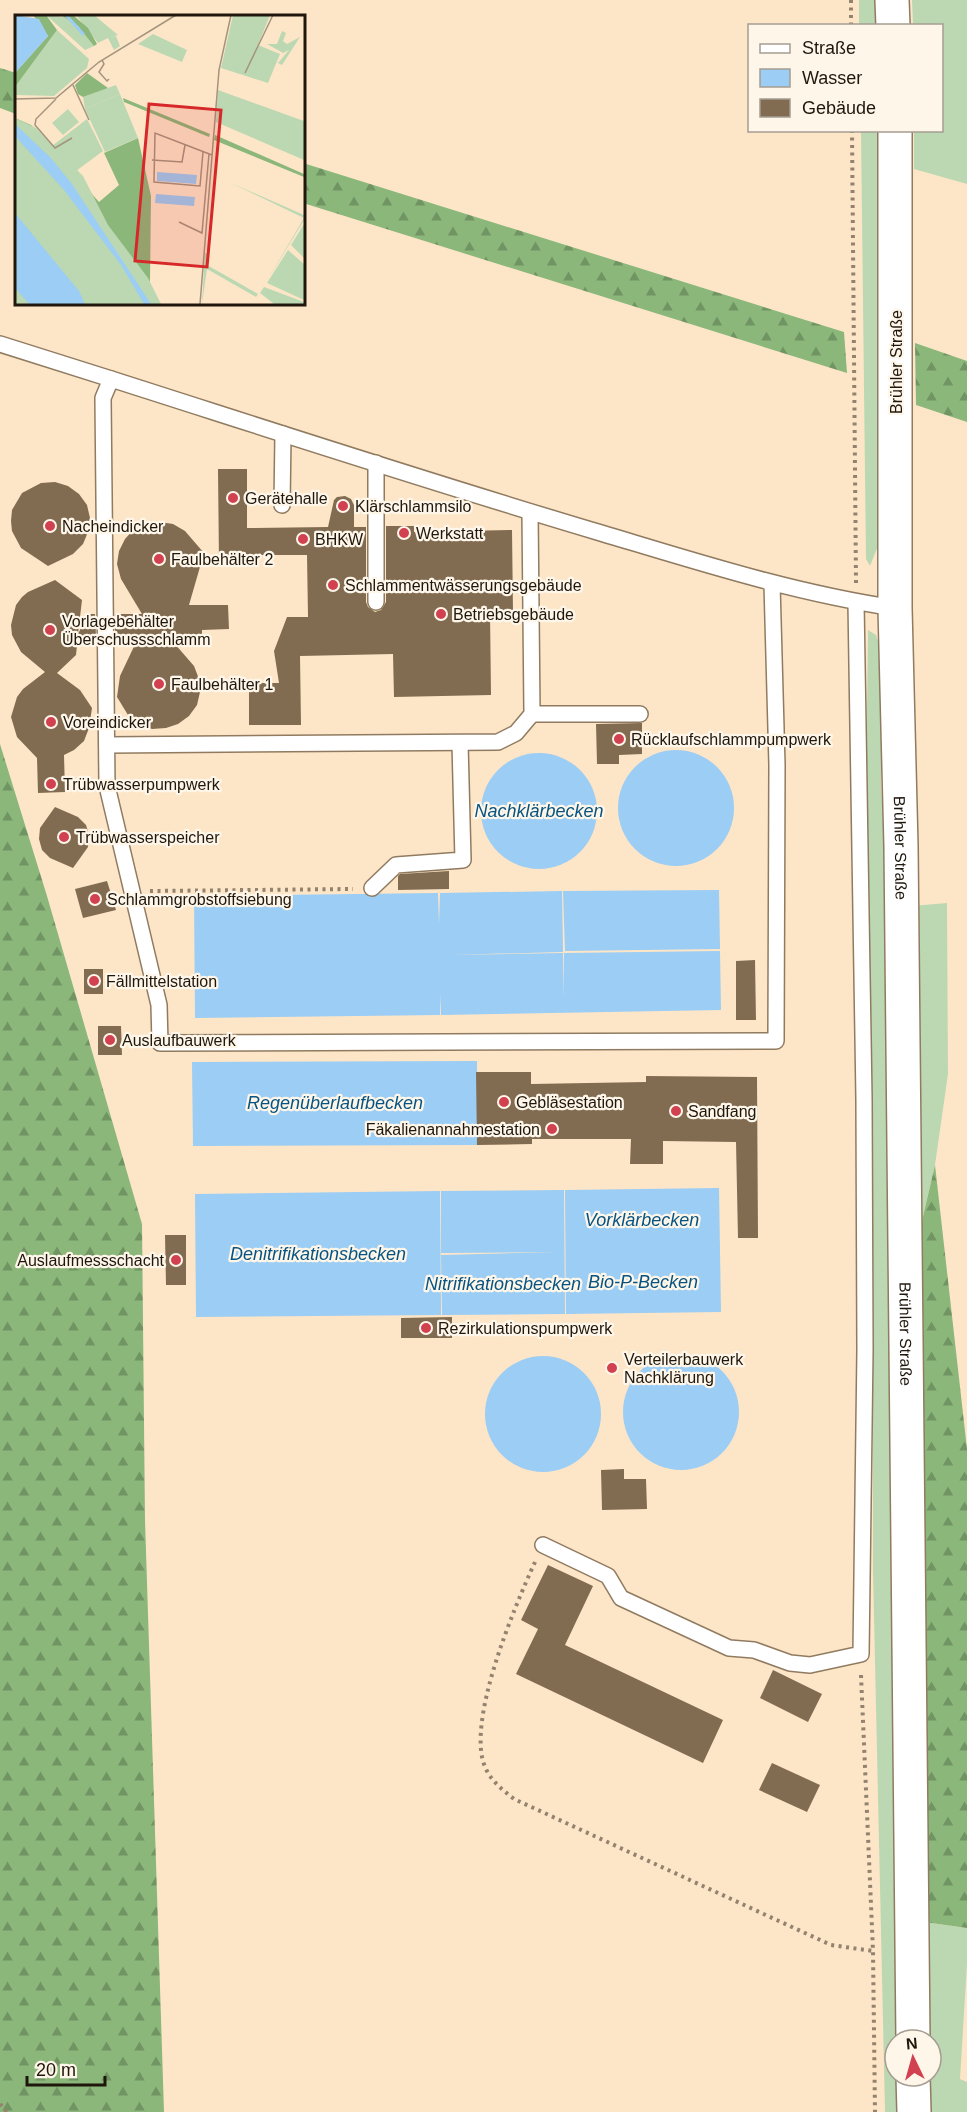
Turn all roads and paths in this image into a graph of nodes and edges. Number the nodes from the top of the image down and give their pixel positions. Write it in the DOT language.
graph roads {
  1 [pos="851,0"];
  2 [pos="892,0"];
  3 [pos="851,24"];
  4 [pos="893,24"];
  5 [pos="852,132"];
  6 [pos="895,132"];
  7 [pos="0,344"];
  8 [pos="111,379"];
  9 [pos="283,434"];
  10 [pos="376,463"];
  11 [pos="282,505"];
  12 [pos="530,512"];
  13 [pos="772,584"];
  14 [pos="376,602"];
  15 [pos="856,602"];
  16 [pos="896,608"];
  17 [pos="532,714"];
  18 [pos="640,714"];
  19 [pos="460,744"];
  20 [pos="107,746"];
  21 [pos="372,888"];
  22 [pos="132,891"];
  23 [pos="543,1545"];
  24 [pos="861,1654"];
  25 [pos="873,1951"];
  26 [pos="913,2028"];
  27 [pos="913,2088"];
  28 [pos="0,2104"];
  29 [pos="8,2112"];
  30 [pos="875,2112"];
  31 [pos="914,2112"];
  1 -- 3 [label="path"];
  2 -- 4 [label="street"];
  5 -- 15 [label="path"];
  6 -- 16 [label="street, Brühler Straße"];
  7 -- 8 [label="lane"];
  8 -- 9 [label="lane"];
  8 -- 20 [label="lane"];
  9 -- 10 [label="lane"];
  9 -- 11 [label="lane"];
  10 -- 12 [label="lane"];
  10 -- 14 [label="lane"];
  12 -- 13 [label="lane"];
  12 -- 17 [label="lane"];
  13 -- 15 [label="lane"];
  13 -- 22 [label="lane"];
  15 -- 16 [label="lane"];
  15 -- 24 [label="lane"];
  16 -- 26 [label="street, Brühler Straße"];
  17 -- 18 [label="lane"];
  17 -- 19 [label="lane"];
  19 -- 20 [label="lane"];
  19 -- 21 [label="lane"];
  20 -- 22 [label="lane"];
  21 -- 22 [label="path"];
  23 -- 24 [label="lane"];
  23 -- 25 [label="path"];
  24 -- 25 [label="path"];
  25 -- 30 [label="path"];
  27 -- 31 [label="street"];
  28 -- 29 [label="path"];
}
